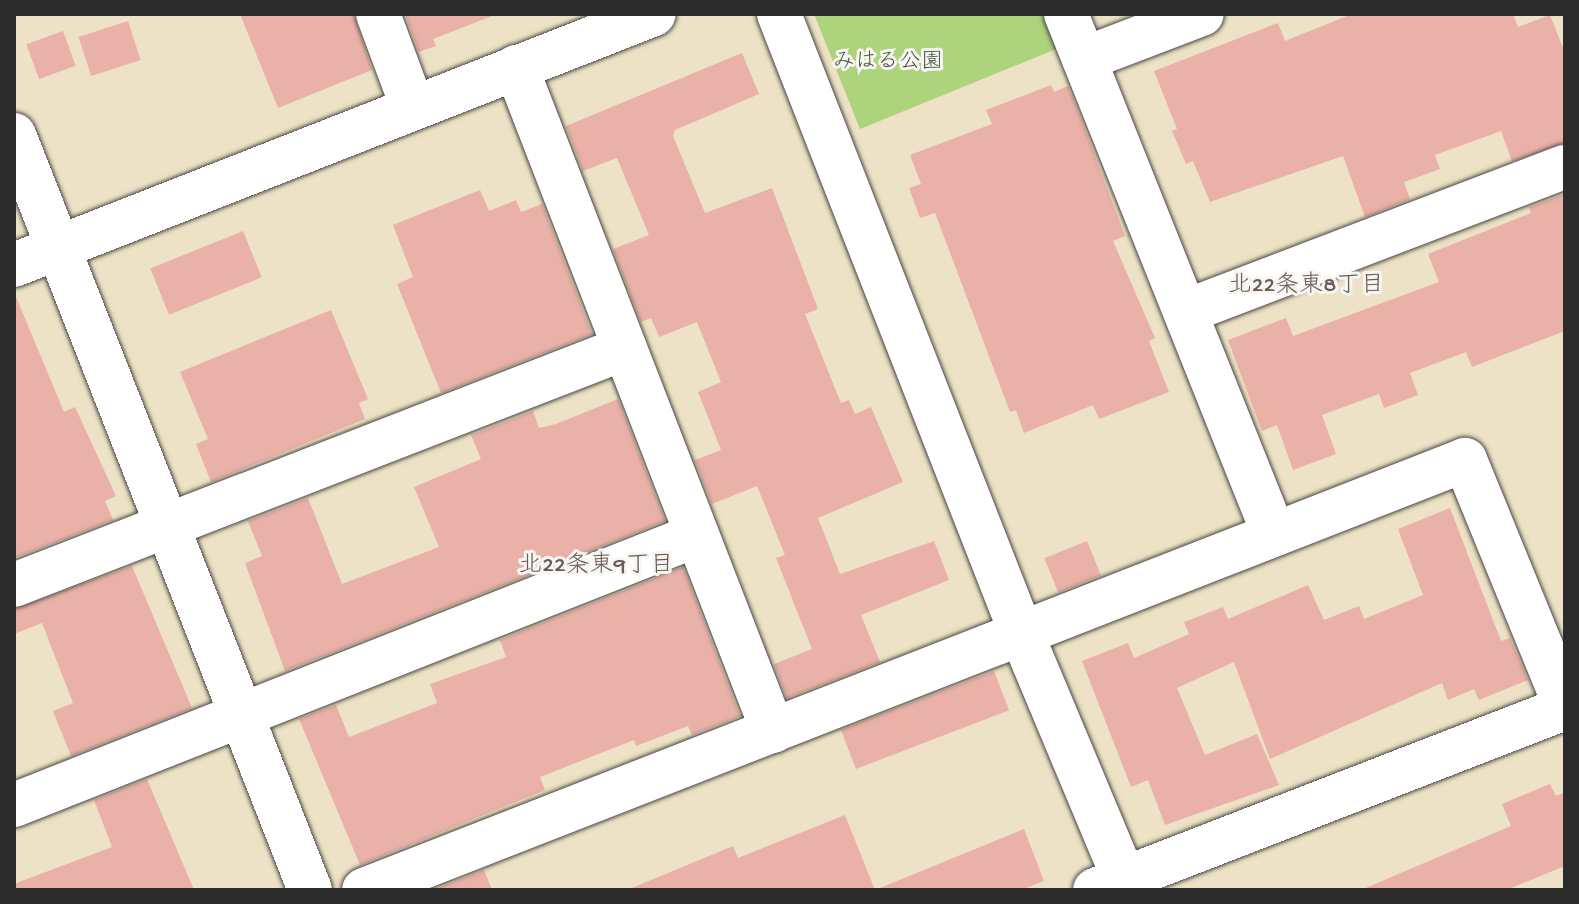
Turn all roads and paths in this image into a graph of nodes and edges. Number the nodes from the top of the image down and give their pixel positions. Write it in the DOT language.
graph roads {
  1 [pos="378,14"];
  2 [pos="654,14"];
  3 [pos="779,14"];
  4 [pos="1066,14"];
  5 [pos="1202,14"];
  6 [pos="1084,59"];
  7 [pos="516,67"];
  8 [pos="413,108"];
  9 [pos="14,135"];
  10 [pos="1565,167"];
  11 [pos="58,248"];
  12 [pos="14,265"];
  13 [pos="1187,311"];
  14 [pos="625,348"];
  15 [pos="165,527"];
  16 [pos="1273,532"];
  17 [pos="697,535"];
  18 [pos="14,585"];
  19 [pos="1020,630"];
  20 [pos="1565,706"];
  21 [pos="240,715"];
  22 [pos="773,731"];
  23 [pos="14,805"];
  24 [pos="1116,886"];
  25 [pos="310,890"];
  26 [pos="364,890"];
  1 -- 8 [label="street"];
  2 -- 7 [label="street"];
  3 -- 19 [label="street"];
  4 -- 6 [label="street"];
  5 -- 6 [label="street"];
  6 -- 13 [label="street"];
  7 -- 8 [label="street"];
  7 -- 14 [label="street"];
  8 -- 11 [label="street"];
  9 -- 11 [label="street"];
  10 -- 13 [label="street"];
  11 -- 12 [label="street"];
  11 -- 15 [label="street"];
  13 -- 16 [label="street"];
  14 -- 15 [label="street"];
  14 -- 17 [label="street"];
  15 -- 18 [label="street"];
  15 -- 21 [label="street"];
  16 -- 19 [label="street"];
  16 -- 20 [label="street"];
  17 -- 21 [label="street"];
  17 -- 22 [label="street"];
  19 -- 22 [label="street"];
  19 -- 24 [label="street"];
  20 -- 24 [label="street"];
  21 -- 23 [label="street"];
  21 -- 25 [label="street"];
  22 -- 26 [label="street"];
}
